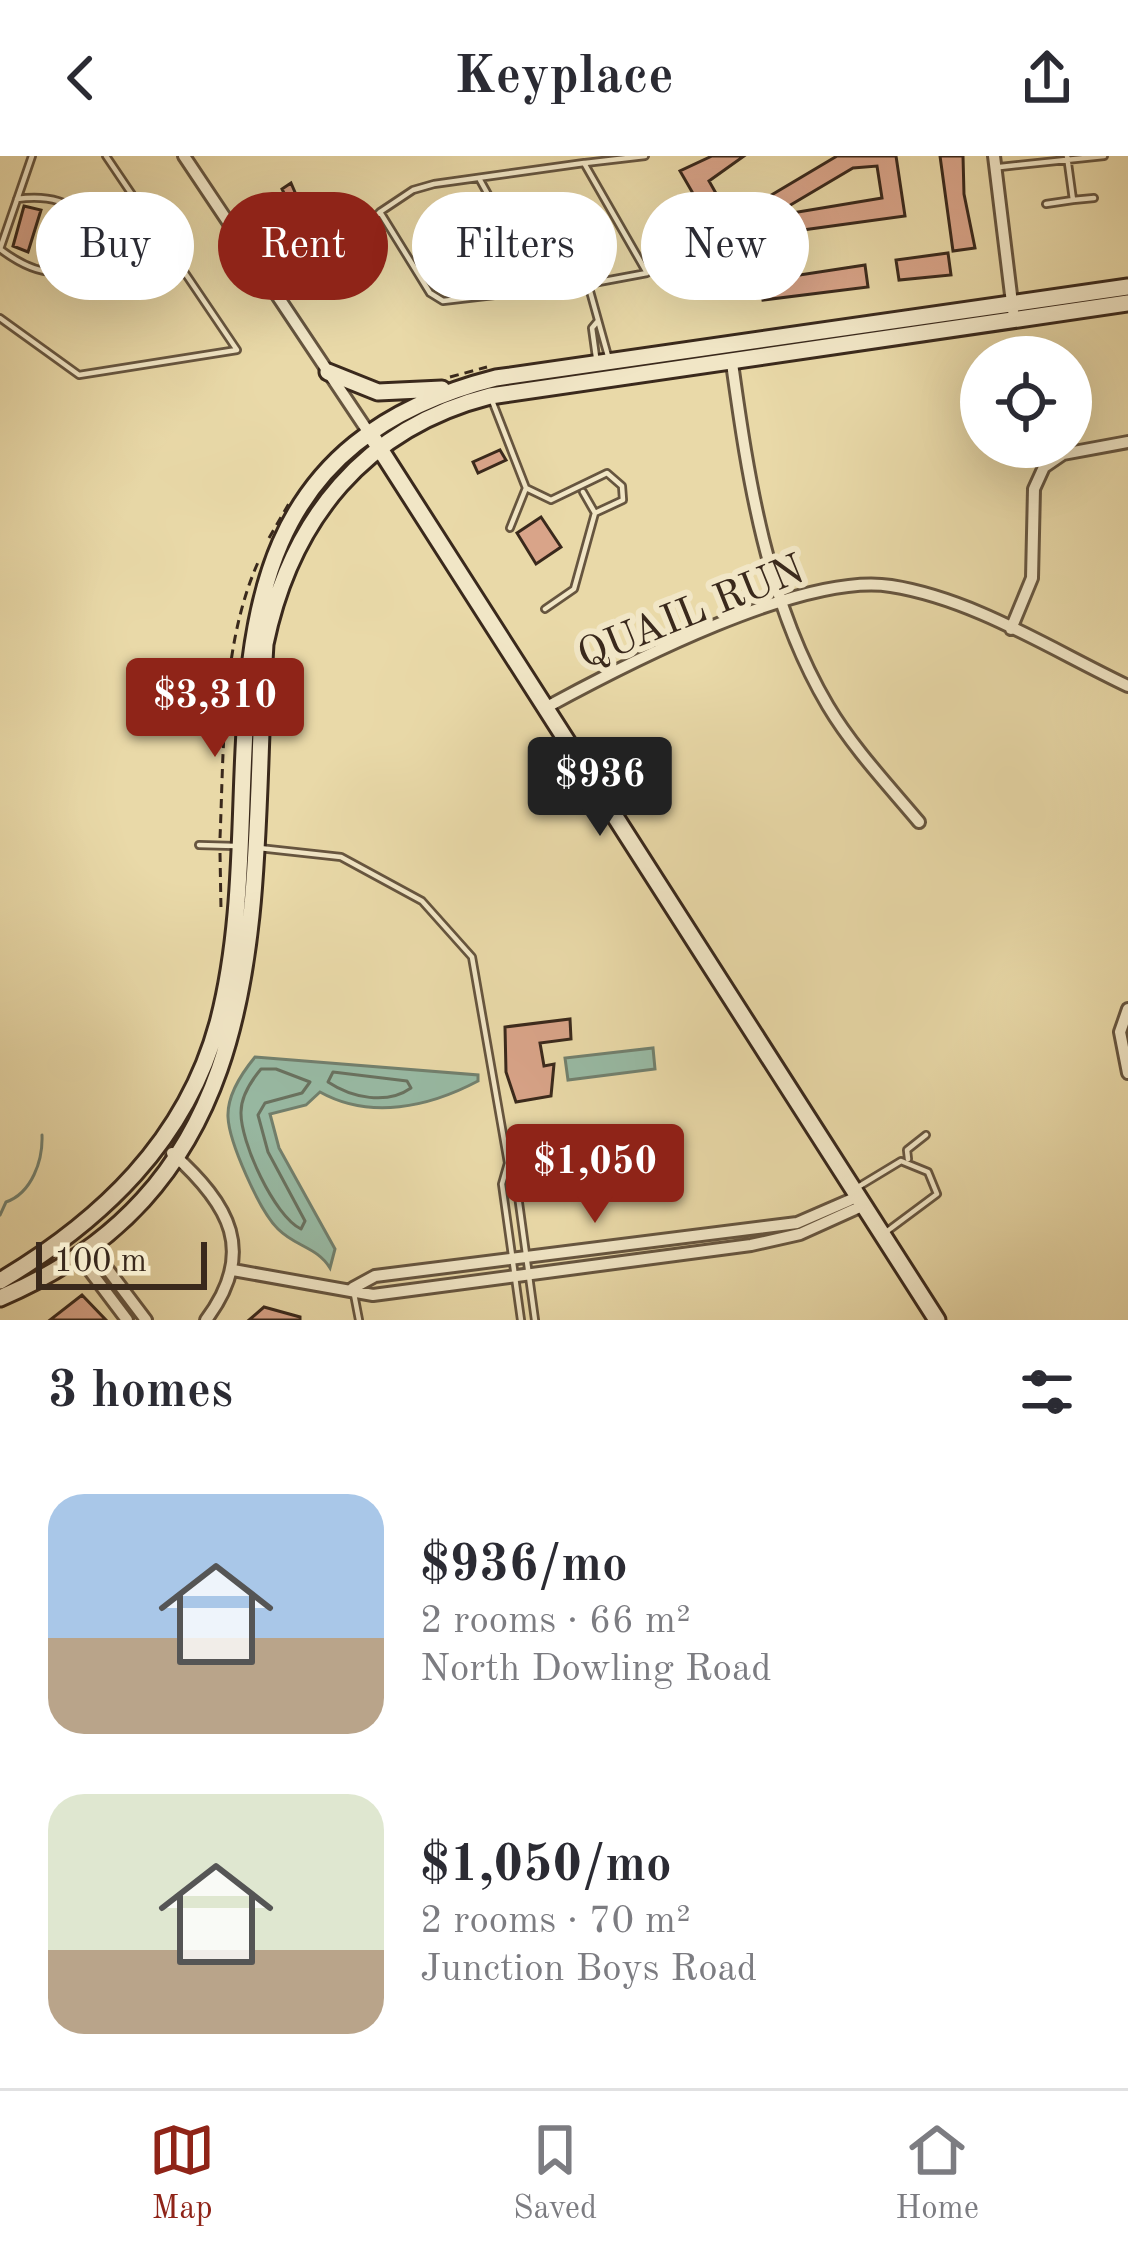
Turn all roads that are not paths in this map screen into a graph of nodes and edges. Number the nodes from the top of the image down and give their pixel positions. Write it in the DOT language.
graph roads {
  1 [pos="32,156"];
  2 [pos="106,156"];
  3 [pos="184,156"];
  4 [pos="645,156"];
  5 [pos="1104,156"];
  6 [pos="1067,158"];
  7 [pos="994,162"];
  8 [pos="584,163"];
  9 [pos="479,178"];
  10 [pos="487,192"];
  11 [pos="601,192"];
  12 [pos="1094,197"];
  13 [pos="17,199"];
  14 [pos="1073,200"];
  15 [pos="1046,203"];
  16 [pos="388,207"];
  17 [pos="0,221"];
  18 [pos="617,221"];
  19 [pos="9,224"];
  20 [pos="388,225"];
  21 [pos="0,249"];
  22 [pos="412,262"];
  23 [pos="617,279"];
  24 [pos="1128,287"];
  25 [pos="591,300"];
  26 [pos="1128,303"];
  27 [pos="1013,312"];
  28 [pos="0,318"];
  29 [pos="596,322"];
  30 [pos="602,361"];
  31 [pos="732,363"];
  32 [pos="328,372"];
  33 [pos="469,385"];
  34 [pos="490,396"];
  35 [pos="374,439"];
  36 [pos="1128,442"];
  37 [pos="526,488"];
  38 [pos="582,490"];
  39 [pos="595,513"];
  40 [pos="510,528"];
  41 [pos="781,602"];
  42 [pos="545,609"];
  43 [pos="1011,629"];
  44 [pos="1128,686"];
  45 [pos="547,707"];
  46 [pos="919,822"];
  47 [pos="199,845"];
  48 [pos="246,847"];
  49 [pos="1128,1009"];
  50 [pos="1128,1073"];
  51 [pos="926,1135"];
  52 [pos="160,1143"];
  53 [pos="175,1155"];
  54 [pos="908,1159"];
  55 [pos="508,1163"];
  56 [pos="857,1198"];
  57 [pos="520,1209"];
  58 [pos="506,1211"];
  59 [pos="882,1235"];
  60 [pos="84,1251"];
  61 [pos="527,1258"];
  62 [pos="513,1260"];
  63 [pos="233,1270"];
  64 [pos="521,1275"];
  65 [pos="0,1281"];
  66 [pos="353,1288"];
  67 [pos="0,1298"];
  68 [pos="127,1320"];
  69 [pos="146,1320"];
  70 [pos="206,1320"];
  71 [pos="359,1320"];
  72 [pos="521,1320"];
  73 [pos="535,1320"];
  74 [pos="937,1320"];
  1 -- 13 [label="lane"];
  2 -- 28 [label="lane"];
  3 -- 32 [label="street"];
  4 -- 8 [label="lane"];
  5 -- 6 [label="lane"];
  6 -- 7 [label="lane"];
  6 -- 14 [label="lane"];
  7 -- 27 [label="street"];
  8 -- 9 [label="lane"];
  8 -- 11 [label="lane"];
  9 -- 10 [label="lane"];
  9 -- 16 [label="lane"];
  12 -- 14 [label="lane"];
  13 -- 19 [label="lane"];
  13 -- 21 [label="lane"];
  14 -- 15 [label="lane"];
  17 -- 19 [label="lane"];
  18 -- 23 [label="lane"];
  19 -- 21 [label="lane"];
  20 -- 22 [label="lane"];
  24 -- 27 [label="street"];
  25 -- 29 [label="lane"];
  26 -- 27 [label="street"];
  27 -- 30 [label="street"];
  27 -- 31 [label="street"];
  29 -- 30 [label="lane"];
  29 -- 30 [label="lane"];
  30 -- 33 [label="street"];
  31 -- 34 [label="street"];
  31 -- 41 [label="street"];
  32 -- 33 [label="street"];
  32 -- 35 [label="street"];
  33 -- 35 [label="street"];
  34 -- 35 [label="street"];
  34 -- 37 [label="lane"];
  35 -- 45 [label="street"];
  35 -- 48 [label="street"];
  36 -- 43 [label="street"];
  37 -- 38 [label="lane"];
  37 -- 40 [label="lane"];
  38 -- 39 [label="lane"];
  38 -- 39 [label="lane"];
  39 -- 42 [label="lane"];
  41 -- 43 [label="street, QUAIL RUN"];
  41 -- 45 [label="street, QUAIL RUN"];
  41 -- 46 [label="street"];
  43 -- 44 [label="street, QUAIL RUN"];
  45 -- 56 [label="street"];
  47 -- 48 [label="lane"];
  48 -- 52 [label="street"];
  48 -- 53 [label="street"];
  48 -- 55 [label="lane"];
  49 -- 50 [label="street"];
  51 -- 54 [label="lane"];
  52 -- 53 [label="street"];
  52 -- 65 [label="street"];
  53 -- 60 [label="street"];
  53 -- 63 [label="street"];
  54 -- 56 [label="lane"];
  54 -- 59 [label="lane"];
  55 -- 57 [label="lane"];
  55 -- 58 [label="lane"];
  56 -- 59 [label="street"];
  56 -- 61 [label="street"];
  56 -- 64 [label="street"];
  57 -- 58 [label="lane"];
  57 -- 61 [label="lane"];
  58 -- 62 [label="lane"];
  59 -- 74 [label="street"];
  60 -- 67 [label="street"];
  60 -- 68 [label="street"];
  60 -- 69 [label="street"];
  61 -- 62 [label="street"];
  61 -- 64 [label="lane"];
  62 -- 64 [label="lane"];
  62 -- 66 [label="street"];
  63 -- 66 [label="street"];
  63 -- 70 [label="street"];
  64 -- 66 [label="street"];
  64 -- 72 [label="lane"];
  64 -- 73 [label="lane"];
  66 -- 71 [label="lane"];
}
